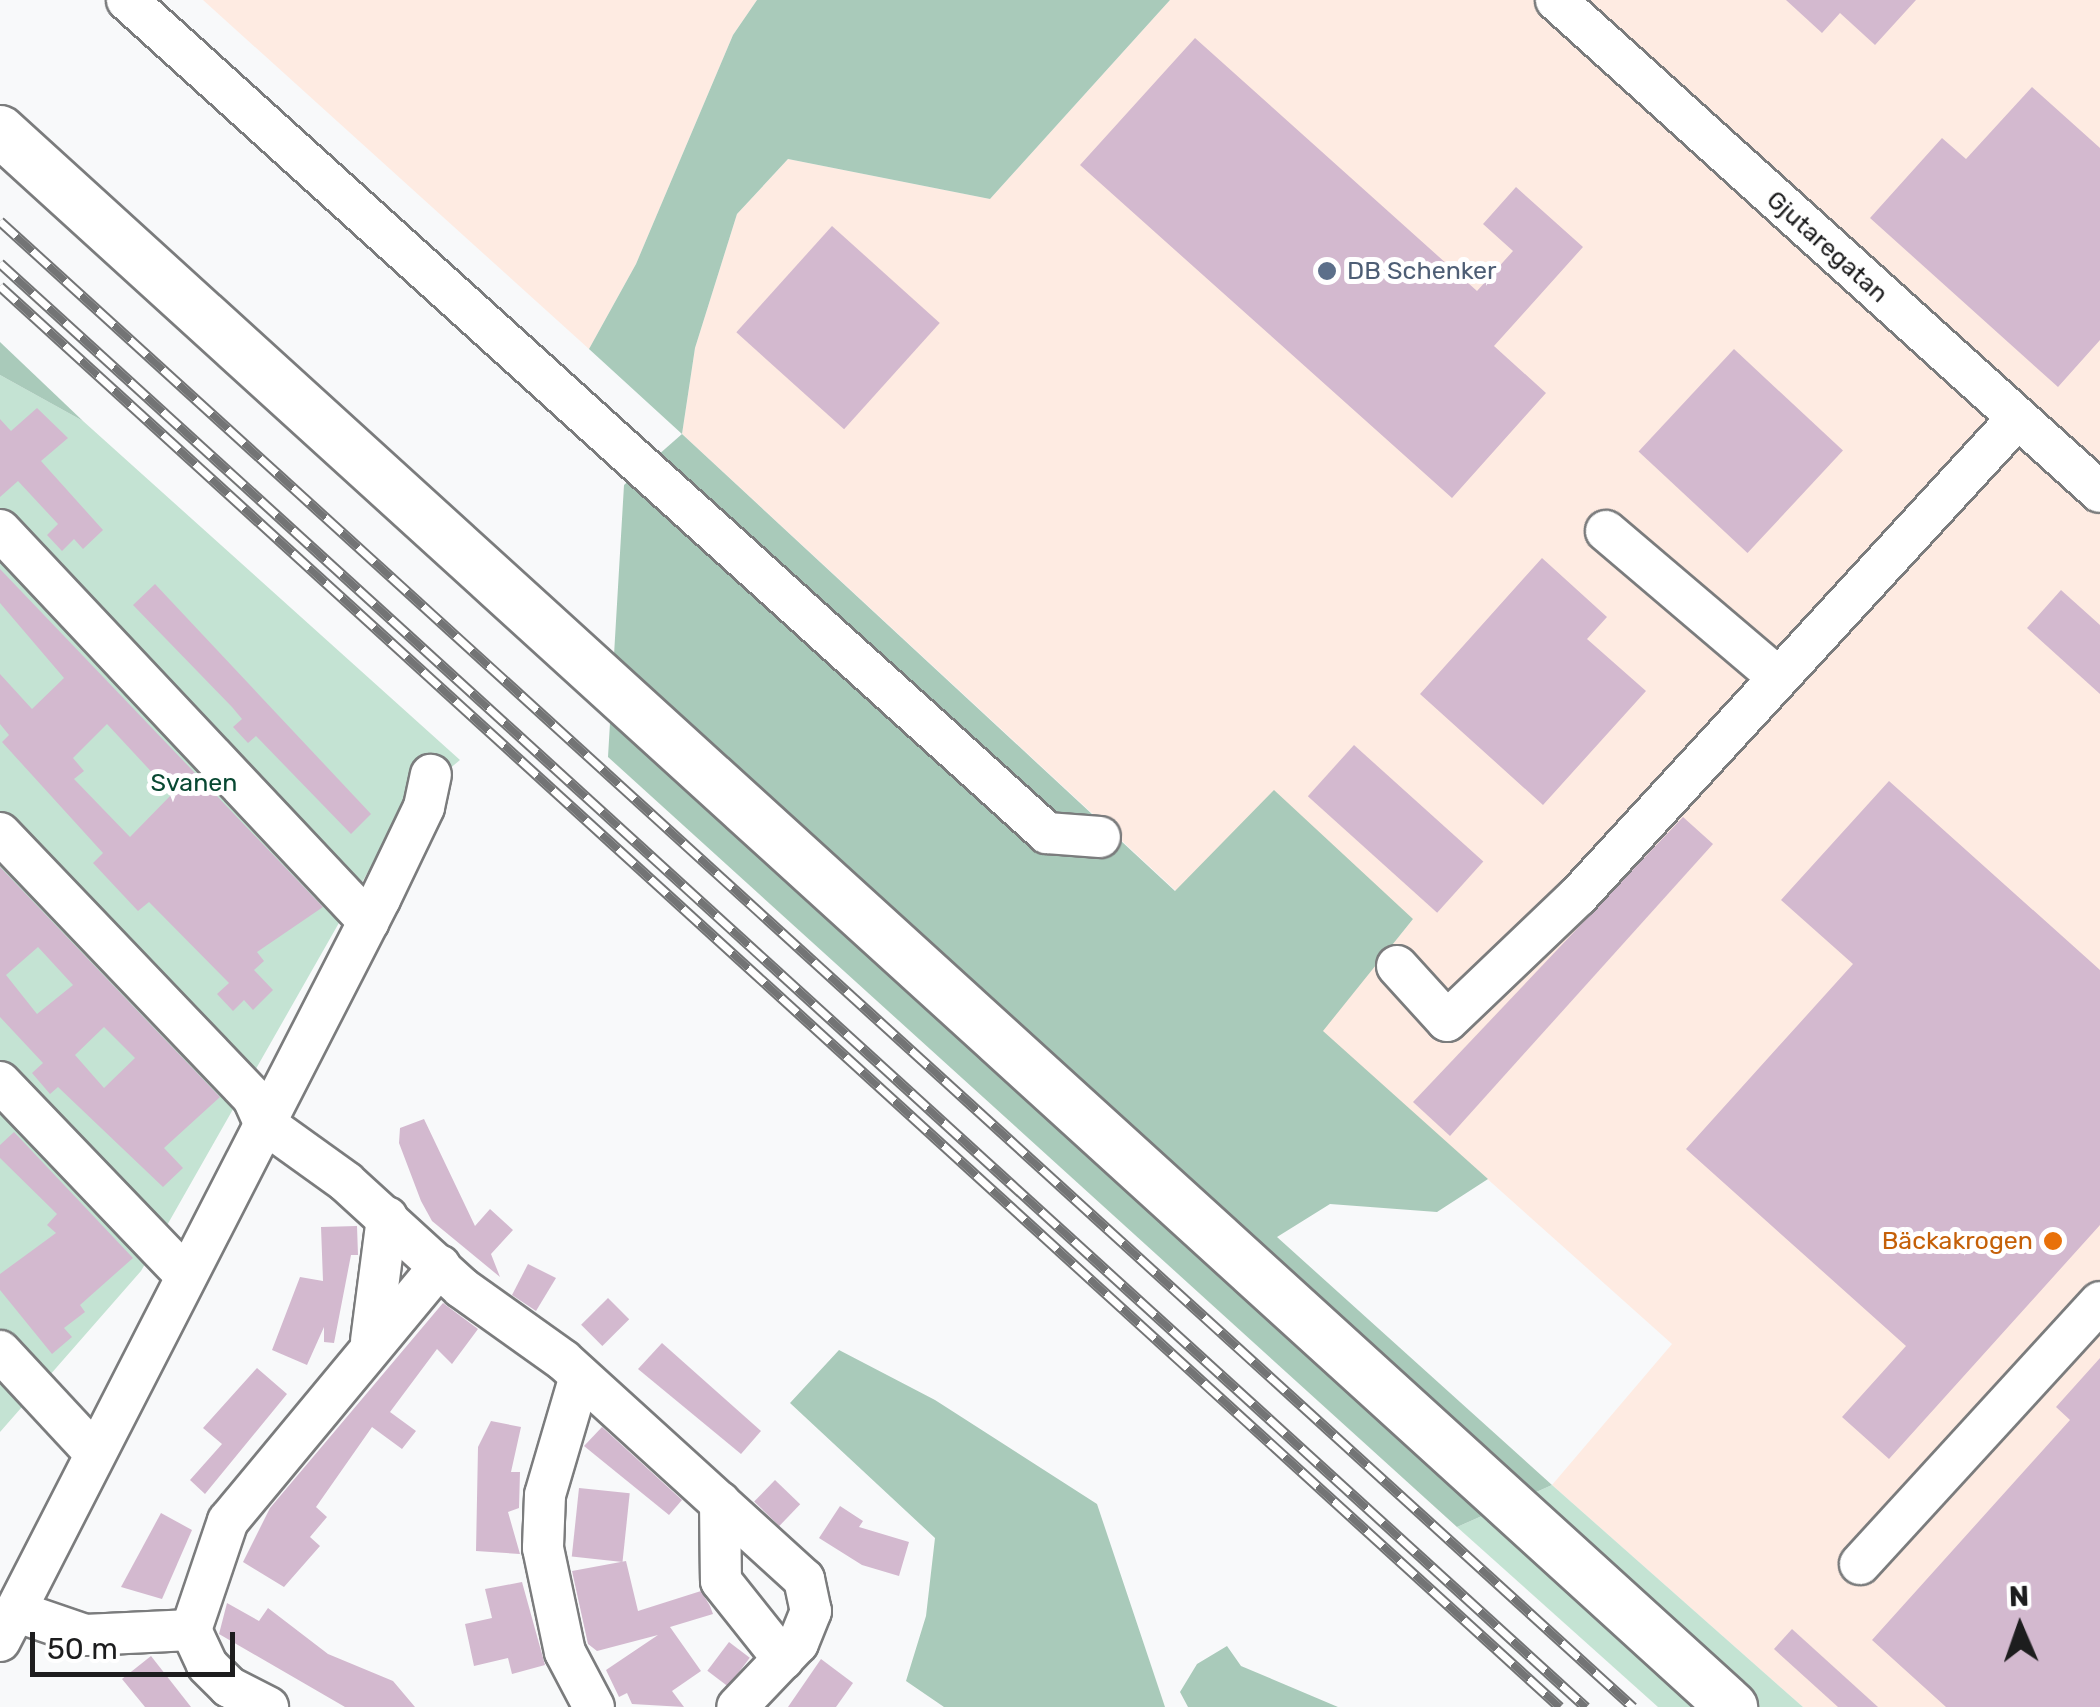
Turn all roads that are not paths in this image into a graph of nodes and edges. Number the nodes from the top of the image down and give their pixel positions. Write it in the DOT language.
graph roads {
  1 [pos="127,0"];
  2 [pos="1580,8"];
  3 [pos="0,131"];
  4 [pos="2016,420"];
  5 [pos="2100,492"];
  6 [pos="0,530"];
  7 [pos="1606,531"];
  8 [pos="1775,676"];
  9 [pos="431,774"];
  10 [pos="0,833"];
  11 [pos="1100,836"];
  12 [pos="369,922"];
  13 [pos="1397,966"];
  14 [pos="0,1082"];
  15 [pos="264,1123"];
  16 [pos="387,1217"];
  17 [pos="440,1266"];
  18 [pos="185,1275"];
  19 [pos="2100,1302"];
  20 [pos="370,1348"];
  21 [pos="0,1351"];
  22 [pos="580,1376"];
  23 [pos="92,1450"];
  24 [pos="720,1502"];
  25 [pos="1860,1564"];
  26 [pos="8,1626"];
  27 [pos="191,1630"];
  28 [pos="783,1660"];
  29 [pos="268,1707"];
  30 [pos="594,1707"];
  31 [pos="737,1707"];
  32 [pos="1732,1707"];
  1 -- 11 [label="street"];
  2 -- 4 [label="street, Gjutaregatan"];
  3 -- 32 [label="main road"];
  4 -- 5 [label="street, Gjutaregatan"];
  4 -- 8 [label="street"];
  6 -- 12 [label="street"];
  7 -- 8 [label="street"];
  8 -- 13 [label="street"];
  9 -- 12 [label="street"];
  10 -- 15 [label="street"];
  12 -- 15 [label="street"];
  14 -- 18 [label="street"];
  15 -- 16 [label="street"];
  15 -- 18 [label="street"];
  16 -- 17 [label="street"];
  16 -- 20 [label="street"];
  17 -- 20 [label="street"];
  17 -- 22 [label="street"];
  18 -- 23 [label="street"];
  19 -- 25 [label="street"];
  20 -- 27 [label="street"];
  21 -- 23 [label="street"];
  22 -- 24 [label="street"];
  22 -- 30 [label="street"];
  23 -- 26 [label="street"];
  24 -- 28 [label="street"];
  24 -- 28 [label="street"];
  26 -- 27 [label="street"];
  27 -- 29 [label="street"];
  28 -- 31 [label="street"];
}
